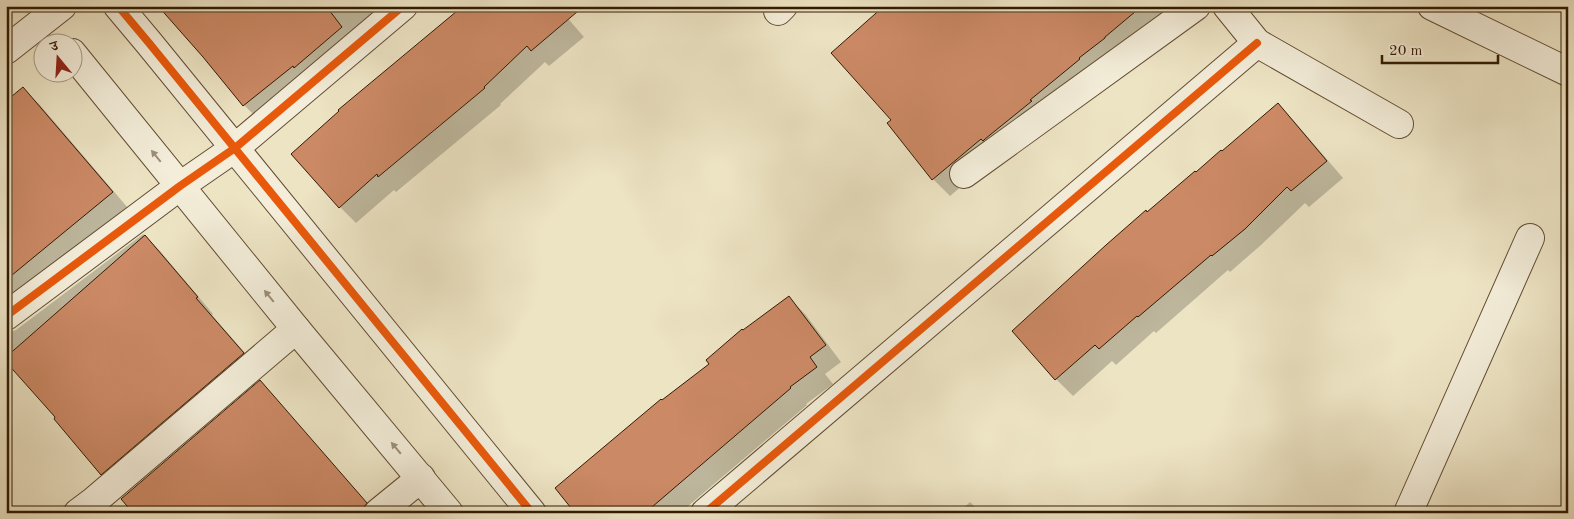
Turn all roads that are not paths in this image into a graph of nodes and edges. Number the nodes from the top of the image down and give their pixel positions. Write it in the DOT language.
graph roads {
  1 [pos="118,6"];
  2 [pos="403,6"];
  3 [pos="1196,6"];
  4 [pos="1227,6"];
  5 [pos="1432,6"];
  6 [pos="47,11"];
  7 [pos="59,32"];
  8 [pos="1257,43"];
  9 [pos="6,50"];
  10 [pos="82,65"];
  11 [pos="1568,72"];
  12 [pos="1399,124"];
  13 [pos="235,148"];
  14 [pos="964,174"];
  15 [pos="180,186"];
  16 [pos="1530,238"];
  17 [pos="6,316"];
  18 [pos="296,329"];
  19 [pos="421,478"];
  20 [pos="78,513"];
  21 [pos="378,513"];
  22 [pos="449,513"];
  23 [pos="532,513"];
  24 [pos="705,513"];
  25 [pos="1408,513"];
  1 -- 13 [label="street"];
  2 -- 13 [label="street"];
  3 -- 14 [label="street"];
  4 -- 8 [label="street"];
  5 -- 11 [label="street"];
  6 -- 7 [label="street"];
  6 -- 9 [label="street"];
  8 -- 12 [label="street"];
  8 -- 24 [label="street"];
  15 -- 10 [label="street, one-way"];
  13 -- 15 [label="street"];
  13 -- 23 [label="street"];
  15 -- 17 [label="street"];
  18 -- 15 [label="street, one-way"];
  16 -- 25 [label="street"];
  19 -- 18 [label="street, one-way"];
  18 -- 20 [label="street"];
  19 -- 21 [label="street"];
  19 -- 22 [label="street"];
}
